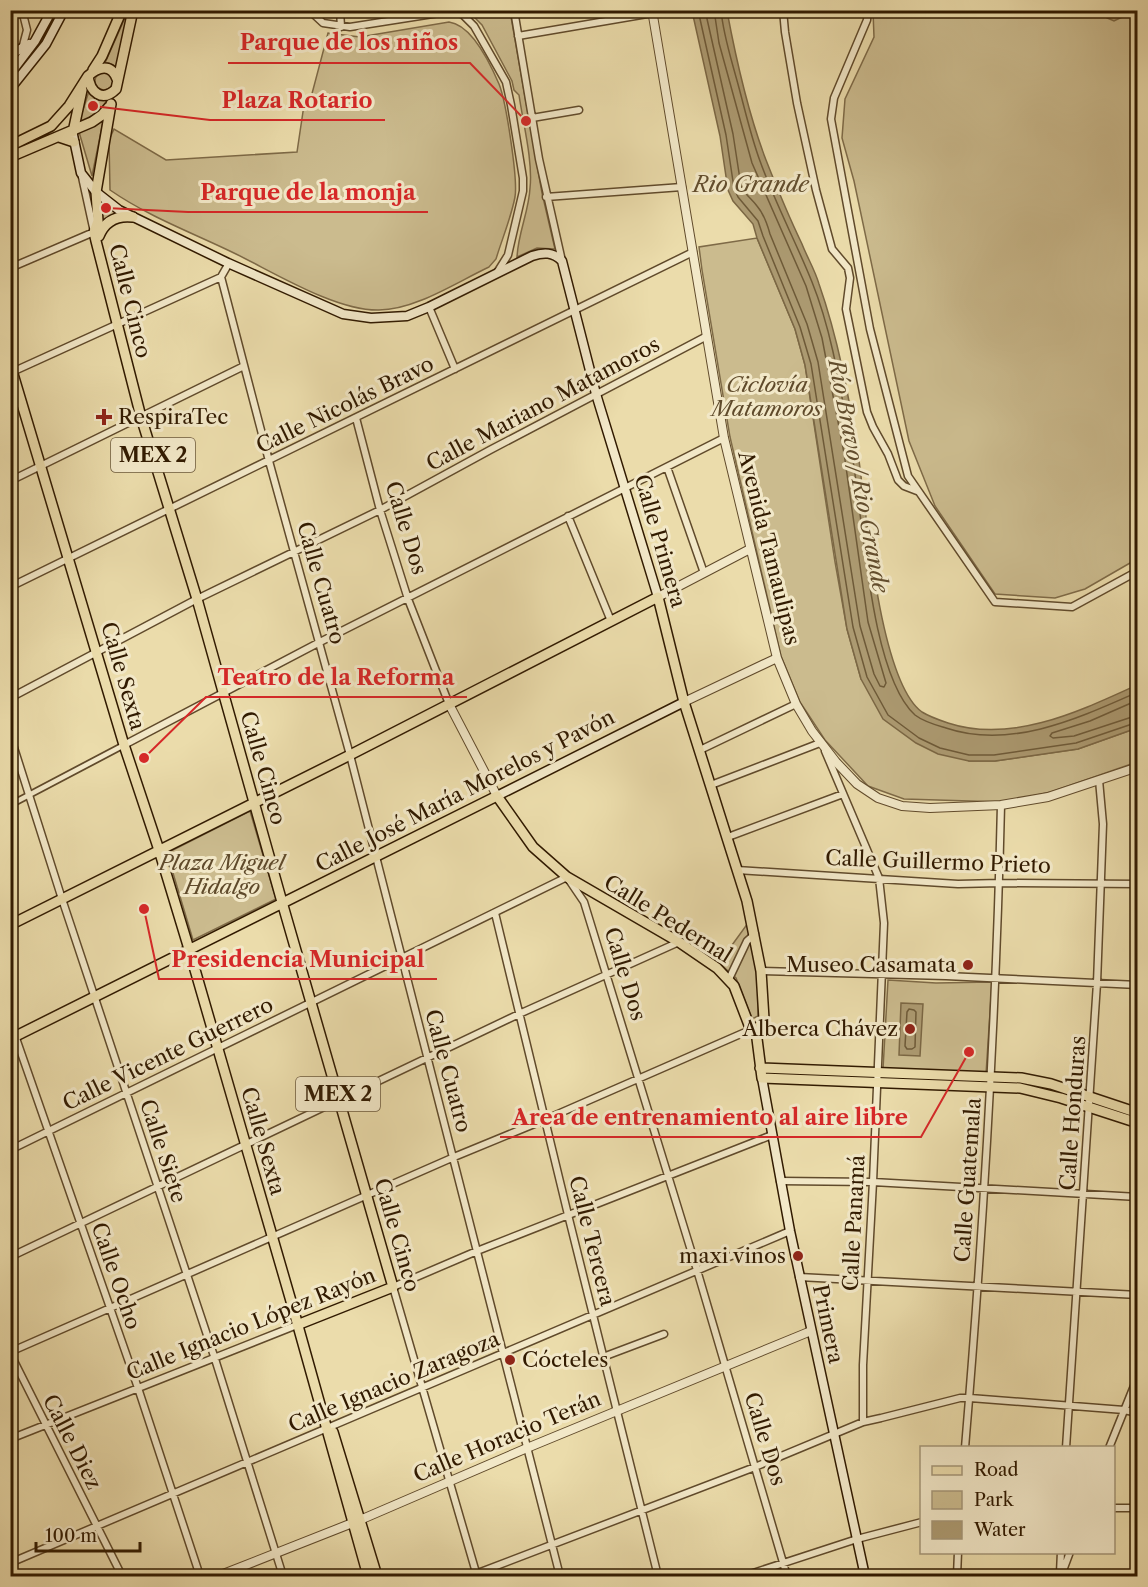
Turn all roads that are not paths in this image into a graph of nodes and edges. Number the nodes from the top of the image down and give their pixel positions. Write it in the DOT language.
graph roads {
  1 [pos="22,10"];
  2 [pos="52,10"];
  3 [pos="64,10"];
  4 [pos="122,10"];
  5 [pos="133,10"];
  6 [pos="309,10"];
  7 [pos="340,10"];
  8 [pos="514,10"];
  9 [pos="783,10"];
  10 [pos="868,10"];
  11 [pos="452,11"];
  12 [pos="653,12"];
  13 [pos="340,27"];
  14 [pos="518,36"];
  15 [pos="35,41"];
  16 [pos="21,50"];
  17 [pos="10,55"];
  18 [pos="10,74"];
  19 [pos="88,77"];
  20 [pos="117,84"];
  21 [pos="10,89"];
  22 [pos="111,104"];
  23 [pos="579,110"];
  24 [pos="532,118"];
  25 [pos="73,132"];
  26 [pos="58,137"];
  27 [pos="74,142"];
  28 [pos="10,146"];
  29 [pos="11,156"];
  30 [pos="81,174"];
  31 [pos="682,187"];
  32 [pos="96,192"];
  33 [pos="546,197"];
  34 [pos="133,217"];
  35 [pos="98,234"];
  36 [pos="693,252"];
  37 [pos="562,261"];
  38 [pos="229,263"];
  39 [pos="10,268"];
  40 [pos="497,272"];
  41 [pos="221,276"];
  42 [pos="429,307"];
  43 [pos="576,312"];
  44 [pos="116,324"];
  45 [pos="707,336"];
  46 [pos="244,366"];
  47 [pos="455,369"];
  48 [pos="11,370"];
  49 [pos="596,394"];
  50 [pos="141,417"];
  51 [pos="356,417"];
  52 [pos="724,438"];
  53 [pos="269,461"];
  54 [pos="41,466"];
  55 [pos="667,467"];
  56 [pos="10,481"];
  57 [pos="626,487"];
  58 [pos="918,492"];
  59 [pos="170,509"];
  60 [pos="380,510"];
  61 [pos="568,516"];
  62 [pos="750,549"];
  63 [pos="295,552"];
  64 [pos="69,558"];
  65 [pos="1137,571"];
  66 [pos="704,573"];
  67 [pos="10,587"];
  68 [pos="658,597"];
  69 [pos="197,599"];
  70 [pos="408,599"];
  71 [pos="611,621"];
  72 [pos="320,642"];
  73 [pos="97,653"];
  74 [pos="777,658"];
  75 [pos="224,693"];
  76 [pos="10,698"];
  77 [pos="684,702"];
  78 [pos="449,704"];
  79 [pos="796,704"];
  80 [pos="10,735"];
  81 [pos="124,746"];
  82 [pos="822,746"];
  83 [pos="700,750"];
  84 [pos="350,755"];
  85 [pos="1137,767"];
  86 [pos="1100,780"];
  87 [pos="711,785"];
  88 [pos="843,794"];
  89 [pos="29,796"];
  90 [pos="496,796"];
  91 [pos="255,802"];
  92 [pos="10,805"];
  93 [pos="1002,806"];
  94 [pos="728,837"];
  95 [pos="159,850"];
  96 [pos="376,856"];
  97 [pos="737,870"];
  98 [pos="567,877"];
  99 [pos="879,878"];
  100 [pos="1000,883"];
  101 [pos="1101,883"];
  102 [pos="1137,884"];
  103 [pos="62,899"];
  104 [pos="282,902"];
  105 [pos="495,913"];
  106 [pos="10,925"];
  107 [pos="755,934"];
  108 [pos="679,942"];
  109 [pos="189,949"];
  110 [pos="402,959"];
  111 [pos="761,971"];
  112 [pos="607,974"];
  113 [pos="882,975"];
  114 [pos="729,979"];
  115 [pos="996,980"];
  116 [pos="1097,983"];
  117 [pos="1137,985"];
  118 [pos="96,996"];
  119 [pos="312,1002"];
  120 [pos="519,1014"];
  121 [pos="10,1021"];
  122 [pos="756,1031"];
  123 [pos="13,1038"];
  124 [pos="217,1047"];
  125 [pos="428,1058"];
  126 [pos="760,1068"];
  127 [pos="878,1077"];
  128 [pos="762,1078"];
  129 [pos="638,1080"];
  130 [pos="991,1082"];
  131 [pos="127,1093"];
  132 [pos="339,1100"];
  133 [pos="1090,1103"];
  134 [pos="1137,1113"];
  135 [pos="544,1120"];
  136 [pos="1137,1123"];
  137 [pos="49,1131"];
  138 [pos="772,1134"];
  139 [pos="246,1145"];
  140 [pos="10,1150"];
  141 [pos="454,1157"];
  142 [pos="667,1176"];
  143 [pos="780,1181"];
  144 [pos="873,1182"];
  145 [pos="158,1186"];
  146 [pos="986,1188"];
  147 [pos="1084,1194"];
  148 [pos="366,1195"];
  149 [pos="1137,1197"];
  150 [pos="569,1214"];
  151 [pos="80,1224"];
  152 [pos="790,1231"];
  153 [pos="272,1236"];
  154 [pos="477,1251"];
  155 [pos="10,1257"];
  156 [pos="697,1270"];
  157 [pos="186,1274"];
  158 [pos="799,1277"];
  159 [pos="868,1280"];
  160 [pos="978,1286"];
  161 [pos="393,1287"];
  162 [pos="1077,1292"];
  163 [pos="1137,1294"];
  164 [pos="109,1307"];
  165 [pos="593,1315"];
  166 [pos="301,1324"];
  167 [pos="811,1331"];
  168 [pos="664,1334"];
  169 [pos="10,1352"];
  170 [pos="504,1353"];
  171 [pos="603,1357"];
  172 [pos="215,1359"];
  173 [pos="725,1367"];
  174 [pos="1137,1376"];
  175 [pos="423,1387"];
  176 [pos="138,1388"];
  177 [pos="970,1398"];
  178 [pos="1068,1406"];
  179 [pos="616,1410"];
  180 [pos="1124,1410"];
  181 [pos="1137,1413"];
  182 [pos="863,1422"];
  183 [pos="45,1425"];
  184 [pos="329,1427"];
  185 [pos="834,1434"];
  186 [pos="10,1439"];
  187 [pos="965,1446"];
  188 [pos="1066,1446"];
  189 [pos="1110,1446"];
  190 [pos="527,1448"];
  191 [pos="248,1463"];
  192 [pos="755,1467"];
  193 [pos="448,1481"];
  194 [pos="174,1494"];
  195 [pos="1137,1508"];
  196 [pos="1115,1509"];
  197 [pos="642,1511"];
  198 [pos="356,1521"];
  199 [pos="920,1522"];
  200 [pos="97,1527"];
  201 [pos="857,1539"];
  202 [pos="552,1546"];
  203 [pos="275,1553"];
  204 [pos="958,1554"];
  205 [pos="1061,1554"];
  206 [pos="1069,1554"];
  207 [pos="783,1562"];
  208 [pos="10,1563"];
  209 [pos="1060,1566"];
  210 [pos="122,1576"];
  211 [pos="200,1576"];
  212 [pos="218,1576"];
  213 [pos="283,1576"];
  214 [pos="368,1576"];
  215 [pos="378,1576"];
  216 [pos="474,1576"];
  217 [pos="560,1576"];
  218 [pos="658,1576"];
  219 [pos="744,1576"];
  220 [pos="787,1576"];
  221 [pos="865,1576"];
  222 [pos="957,1576"];
  223 [pos="1053,1576"];
  224 [pos="1060,1576"];
  1 -- 16 [label="street"];
  2 -- 15 [label="main road"];
  3 -- 21 [label="main road"];
  4 -- 19 [label="main road"];
  5 -- 20 [label="main road, Calle Cinco"];
  6 -- 13 [label="street"];
  7 -- 13 [label="street"];
  8 -- 14 [label="street, Calle Primera"];
  9 -- 58 [label="street"];
  10 -- 58 [label="street"];
  11 -- 13 [label="street"];
  11 -- 40 [label="street"];
  12 -- 14 [label="street"];
  12 -- 31 [label="street, Avenida Tamaulipas"];
  14 -- 24 [label="street, Calle Primera"];
  15 -- 16 [label="main road"];
  15 -- 18 [label="main road"];
  16 -- 17 [label="main road"];
  19 -- 20 [label="main road"];
  19 -- 20 [label="main road"];
  19 -- 25 [label="main road"];
  19 -- 28 [label="main road"];
  20 -- 22 [label="main road, Calle Cinco"];
  22 -- 25 [label="main road"];
  22 -- 32 [label="main road, Calle Cinco / MEX 2"];
  23 -- 24 [label="street"];
  24 -- 33 [label="street, Calle Primera"];
  25 -- 26 [label="main road"];
  25 -- 27 [label="main road"];
  26 -- 27 [label="main road"];
  26 -- 29 [label="main road"];
  27 -- 30 [label="main road"];
  30 -- 32 [label="main road"];
  30 -- 35 [label="street"];
  31 -- 33 [label="street"];
  31 -- 36 [label="street, Avenida Tamaulipas"];
  32 -- 34 [label="main road"];
  32 -- 35 [label="main road, Calle Cinco / MEX 2"];
  33 -- 37 [label="street, Calle Primera"];
  34 -- 35 [label="main road"];
  34 -- 38 [label="main road"];
  35 -- 39 [label="street"];
  35 -- 44 [label="main road, Calle Cinco / MEX 2"];
  36 -- 43 [label="street, Calle Nicolás Bravo"];
  36 -- 45 [label="street, Avenida Tamaulipas"];
  37 -- 40 [label="main road"];
  37 -- 43 [label="main road, Calle Primera"];
  38 -- 41 [label="street"];
  38 -- 42 [label="main road"];
  40 -- 42 [label="main road"];
  41 -- 44 [label="street"];
  41 -- 46 [label="street, Calle Cuatro"];
  42 -- 47 [label="street"];
  43 -- 47 [label="street, Calle Nicolás Bravo"];
  43 -- 49 [label="main road, Calle Primera"];
  44 -- 48 [label="street"];
  44 -- 50 [label="main road, Calle Cinco / MEX 2"];
  45 -- 49 [label="street, Calle Mariano Matamoros"];
  45 -- 52 [label="street, Avenida Tamaulipas"];
  46 -- 50 [label="street"];
  46 -- 53 [label="street, Calle Cuatro"];
  47 -- 51 [label="street, Calle Nicolás Bravo"];
  48 -- 54 [label="main road, Calle Sexta"];
  49 -- 57 [label="main road, Calle Primera"];
  49 -- 60 [label="street, Calle Mariano Matamoros"];
  50 -- 54 [label="street"];
  50 -- 59 [label="main road, Calle Cinco / MEX 2"];
  51 -- 53 [label="street, Calle Nicolás Bravo"];
  51 -- 60 [label="street, Calle Dos"];
  52 -- 55 [label="street"];
  52 -- 62 [label="street, Avenida Tamaulipas"];
  53 -- 59 [label="street, Calle Nicolás Bravo"];
  53 -- 63 [label="street, Calle Cuatro"];
  54 -- 56 [label="street"];
  54 -- 64 [label="main road, Calle Sexta"];
  55 -- 57 [label="street"];
  55 -- 66 [label="street"];
  57 -- 61 [label="street"];
  57 -- 68 [label="main road, Calle Primera"];
  58 -- 65 [label="street"];
  59 -- 64 [label="street, Calle Nicolás Bravo"];
  59 -- 69 [label="main road, Calle Cinco / MEX 2"];
  60 -- 63 [label="street, Calle Mariano Matamoros"];
  60 -- 70 [label="street, Calle Dos"];
  61 -- 70 [label="street"];
  61 -- 71 [label="street"];
  62 -- 66 [label="street"];
  62 -- 74 [label="street, Avenida Tamaulipas"];
  63 -- 69 [label="street, Calle Mariano Matamoros"];
  63 -- 72 [label="street, Calle Cuatro"];
  64 -- 67 [label="street, Calle Nicolás Bravo"];
  64 -- 73 [label="main road, Calle Sexta"];
  66 -- 68 [label="street"];
  68 -- 71 [label="main road"];
  68 -- 77 [label="main road, Calle Primera"];
  69 -- 73 [label="street, Calle Mariano Matamoros"];
  69 -- 75 [label="main road, Calle Cinco / MEX 2"];
  70 -- 72 [label="street"];
  70 -- 78 [label="street, Calle Dos"];
  71 -- 78 [label="main road"];
  72 -- 75 [label="street"];
  72 -- 84 [label="street, Calle Cuatro"];
  73 -- 76 [label="street, Calle Mariano Matamoros"];
  73 -- 81 [label="main road, Calle Sexta"];
  74 -- 77 [label="street, Calle José María Morelos y Pavón"];
  74 -- 79 [label="street, Avenida Tamaulipas"];
  75 -- 81 [label="street"];
  75 -- 91 [label="main road, Calle Cinco / MEX 2"];
  77 -- 83 [label="main road, Calle Primera"];
  77 -- 90 [label="main road, Calle José María Morelos y Pavón"];
  78 -- 84 [label="main road"];
  78 -- 90 [label="street, Calle Dos"];
  79 -- 82 [label="street, Avenida Tamaulipas"];
  79 -- 83 [label="street"];
  80 -- 89 [label="street, Calle Siete"];
  81 -- 89 [label="street"];
  81 -- 95 [label="main road, Calle Sexta"];
  82 -- 87 [label="street"];
  82 -- 88 [label="street, Calle Panamá"];
  82 -- 93 [label="street, Avenida Tamaulipas"];
  83 -- 87 [label="main road, Calle Primera"];
  84 -- 91 [label="main road"];
  84 -- 96 [label="street, Calle Cuatro"];
  85 -- 86 [label="street, Avenida Tamaulipas"];
  86 -- 93 [label="street, Avenida Tamaulipas"];
  86 -- 101 [label="street, Calle Honduras"];
  87 -- 94 [label="main road, Calle Primera"];
  88 -- 94 [label="street"];
  88 -- 99 [label="street, Calle Panamá"];
  89 -- 92 [label="street"];
  89 -- 103 [label="street, Calle Siete"];
  90 -- 96 [label="main road, Calle José María Morelos y Pavón"];
  90 -- 98 [label="main road, Calle Dos"];
  91 -- 95 [label="main road"];
  91 -- 104 [label="main road, Calle Cinco / MEX 2"];
  93 -- 100 [label="street, Calle Guatemala"];
  94 -- 97 [label="main road, Calle Primera"];
  95 -- 103 [label="main road"];
  95 -- 109 [label="main road, Calle Sexta"];
  96 -- 104 [label="main road, Calle José María Morelos y Pavón"];
  96 -- 110 [label="street, Calle Cuatro"];
  97 -- 99 [label="street, Calle Guillermo Prieto"];
  97 -- 107 [label="main road, Calle Primera"];
  98 -- 105 [label="street, Calle Vicente Guerrero"];
  98 -- 108 [label="main road, Calle Pedernal"];
  98 -- 112 [label="street, Calle Dos"];
  99 -- 100 [label="street, Calle Guillermo Prieto"];
  99 -- 113 [label="street, Calle Panamá"];
  100 -- 101 [label="street, Calle Guillermo Prieto"];
  100 -- 115 [label="street, Calle Guatemala"];
  101 -- 102 [label="street, Calle Guillermo Prieto"];
  101 -- 116 [label="street, Calle Honduras"];
  103 -- 106 [label="main road"];
  103 -- 118 [label="street, Calle Siete"];
  104 -- 109 [label="main road, Calle José María Morelos y Pavón"];
  104 -- 119 [label="main road, Calle Cinco / MEX 2"];
  105 -- 110 [label="street, Calle Vicente Guerrero"];
  105 -- 120 [label="street, Calle Tercera"];
  107 -- 111 [label="main road, Calle Primera"];
  107 -- 114 [label="street"];
  108 -- 112 [label="street"];
  108 -- 114 [label="main road, Calle Pedernal"];
  109 -- 118 [label="main road, Calle José María Morelos y Pavón"];
  109 -- 124 [label="main road, Calle Sexta"];
  110 -- 119 [label="street, Calle Vicente Guerrero"];
  110 -- 125 [label="street, Calle Cuatro"];
  111 -- 113 [label="street"];
  111 -- 122 [label="main road, Calle Primera"];
  112 -- 120 [label="street"];
  112 -- 129 [label="street, Calle Dos"];
  113 -- 115 [label="street"];
  113 -- 127 [label="street, Calle Panamá"];
  114 -- 122 [label="main road, Calle Pedernal"];
  115 -- 116 [label="street"];
  115 -- 130 [label="street, Calle Guatemala"];
  116 -- 117 [label="street"];
  116 -- 133 [label="street, Calle Honduras"];
  118 -- 123 [label="main road, Calle José María Morelos y Pavón"];
  118 -- 131 [label="street, Calle Siete"];
  119 -- 124 [label="street, Calle Vicente Guerrero"];
  119 -- 132 [label="main road, Calle Cinco / MEX 2"];
  120 -- 125 [label="street"];
  120 -- 135 [label="street, Calle Tercera"];
  121 -- 123 [label="street, Calle Ocho"];
  122 -- 126 [label="main road, Calle Primera"];
  122 -- 129 [label="street"];
  123 -- 137 [label="street, Calle Ocho"];
  124 -- 131 [label="street, Calle Vicente Guerrero"];
  124 -- 139 [label="main road, Calle Sexta"];
  125 -- 132 [label="street"];
  125 -- 141 [label="street, Calle Cuatro"];
  126 -- 127 [label="main road"];
  126 -- 128 [label="main road, Calle Primera"];
  127 -- 128 [label="main road"];
  127 -- 130 [label="main road"];
  127 -- 144 [label="street, Calle Panamá"];
  128 -- 138 [label="main road, Primera"];
  129 -- 135 [label="street"];
  129 -- 142 [label="street, Calle Dos"];
  130 -- 133 [label="main road"];
  130 -- 146 [label="street, Calle Guatemala"];
  131 -- 137 [label="street, Calle Vicente Guerrero"];
  131 -- 145 [label="street, Calle Siete"];
  132 -- 139 [label="street"];
  132 -- 148 [label="main road, Calle Cinco / MEX 2"];
  133 -- 134 [label="main road"];
  133 -- 136 [label="main road"];
  133 -- 147 [label="street, Calle Honduras"];
  135 -- 141 [label="street"];
  135 -- 150 [label="street, Calle Tercera"];
  137 -- 140 [label="street, Calle Vicente Guerrero"];
  137 -- 151 [label="street, Calle Ocho"];
  138 -- 142 [label="street, Calle Ignacio López Rayón"];
  138 -- 143 [label="main road, Primera"];
  139 -- 145 [label="street"];
  139 -- 153 [label="main road, Calle Sexta"];
  141 -- 148 [label="street"];
  141 -- 154 [label="street, Calle Cuatro"];
  142 -- 150 [label="street, Calle Ignacio López Rayón"];
  142 -- 156 [label="street, Calle Dos"];
  143 -- 144 [label="street"];
  143 -- 152 [label="main road, Primera"];
  144 -- 146 [label="street"];
  144 -- 159 [label="street, Calle Panamá"];
  145 -- 151 [label="street"];
  145 -- 157 [label="street, Calle Siete"];
  146 -- 147 [label="street"];
  146 -- 160 [label="street, Calle Guatemala"];
  147 -- 149 [label="street"];
  147 -- 162 [label="street, Calle Honduras"];
  148 -- 153 [label="street"];
  148 -- 161 [label="main road, Calle Cinco / MEX 2"];
  150 -- 154 [label="street, Calle Ignacio López Rayón"];
  150 -- 165 [label="street, Calle Tercera"];
  151 -- 155 [label="street"];
  151 -- 164 [label="street, Calle Ocho"];
  152 -- 156 [label="street, Calle Ignacio Zaragoza"];
  152 -- 158 [label="main road, Primera"];
  153 -- 157 [label="street"];
  153 -- 166 [label="main road, Calle Sexta"];
  154 -- 161 [label="street, Calle Ignacio López Rayón"];
  154 -- 170 [label="street, Calle Cuatro"];
  156 -- 165 [label="street, Calle Ignacio Zaragoza"];
  156 -- 173 [label="street, Calle Dos"];
  157 -- 164 [label="street"];
  157 -- 172 [label="street, Calle Siete"];
  158 -- 159 [label="street"];
  158 -- 167 [label="main road, Primera"];
  159 -- 160 [label="street"];
  159 -- 182 [label="street, Calle Panamá"];
  160 -- 162 [label="street"];
  160 -- 177 [label="street, Calle Guatemala"];
  161 -- 166 [label="main road, Calle Ignacio López Rayón"];
  161 -- 175 [label="street, Calle Cinco"];
  162 -- 163 [label="street"];
  162 -- 178 [label="street, Calle Honduras"];
  164 -- 169 [label="street"];
  164 -- 176 [label="street, Calle Ocho"];
  165 -- 170 [label="street, Calle Ignacio Zaragoza"];
  165 -- 171 [label="street, Calle Tercera"];
  166 -- 172 [label="street, Calle Ignacio López Rayón"];
  166 -- 184 [label="main road, Calle Sexta"];
  167 -- 173 [label="street, Calle Horacio Terán"];
  167 -- 185 [label="main road, Primera"];
  168 -- 171 [label="street"];
  169 -- 183 [label="street, Calle Diez"];
  170 -- 175 [label="street, Calle Ignacio Zaragoza"];
  170 -- 190 [label="street, Calle Cuatro"];
  171 -- 179 [label="street, Calle Tercera"];
  172 -- 176 [label="street, Calle Ignacio López Rayón"];
  172 -- 191 [label="street, Calle Siete"];
  173 -- 179 [label="street, Calle Horacio Terán"];
  173 -- 192 [label="street, Calle Dos"];
  174 -- 180 [label="street"];
  175 -- 184 [label="street, Calle Ignacio Zaragoza"];
  175 -- 193 [label="street, Calle Cinco"];
  176 -- 183 [label="street, Calle Ignacio López Rayón"];
  176 -- 194 [label="street, Calle Ocho"];
  177 -- 178 [label="street"];
  177 -- 182 [label="street"];
  177 -- 187 [label="street, Calle Guatemala"];
  178 -- 180 [label="street"];
  178 -- 188 [label="street, Calle Honduras"];
  179 -- 190 [label="street, Calle Horacio Terán"];
  179 -- 197 [label="street, Calle Tercera"];
  180 -- 181 [label="street"];
  180 -- 189 [label="street"];
  182 -- 185 [label="street"];
  183 -- 186 [label="street, Calle Ignacio López Rayón"];
  183 -- 200 [label="street, Calle Diez"];
  184 -- 191 [label="street, Calle Ignacio Zaragoza"];
  184 -- 198 [label="main road, Calle Sexta"];
  185 -- 192 [label="street"];
  185 -- 201 [label="main road, Primera"];
  190 -- 193 [label="street, Calle Horacio Terán"];
  190 -- 202 [label="street, Calle Cuatro"];
  191 -- 194 [label="street, Calle Ignacio Zaragoza"];
  191 -- 203 [label="street, Calle Siete"];
  192 -- 197 [label="street"];
  192 -- 207 [label="street, Calle Dos"];
  193 -- 198 [label="street, Calle Horacio Terán"];
  193 -- 216 [label="street, Calle Cinco"];
  194 -- 200 [label="street, Calle Ignacio Zaragoza"];
  194 -- 211 [label="street, Calle Ocho"];
  195 -- 196 [label="street"];
  197 -- 202 [label="street"];
  197 -- 218 [label="street, Calle Tercera"];
  198 -- 203 [label="street, Calle Horacio Terán"];
  198 -- 214 [label="main road"];
  198 -- 215 [label="main road"];
  199 -- 201 [label="street"];
  200 -- 208 [label="street, Calle Ignacio Zaragoza"];
  200 -- 210 [label="street, Calle Diez"];
  201 -- 207 [label="street"];
  201 -- 221 [label="main road, Primera"];
  202 -- 216 [label="street"];
  202 -- 217 [label="street, Calle Cuatro"];
  203 -- 212 [label="street, Calle Horacio Terán"];
  203 -- 213 [label="street, Calle Siete"];
  204 -- 222 [label="street"];
  205 -- 209 [label="street"];
  206 -- 224 [label="street"];
  207 -- 219 [label="street"];
  207 -- 220 [label="street, Calle Dos"];
  209 -- 223 [label="street"];
  209 -- 224 [label="street"];
}
